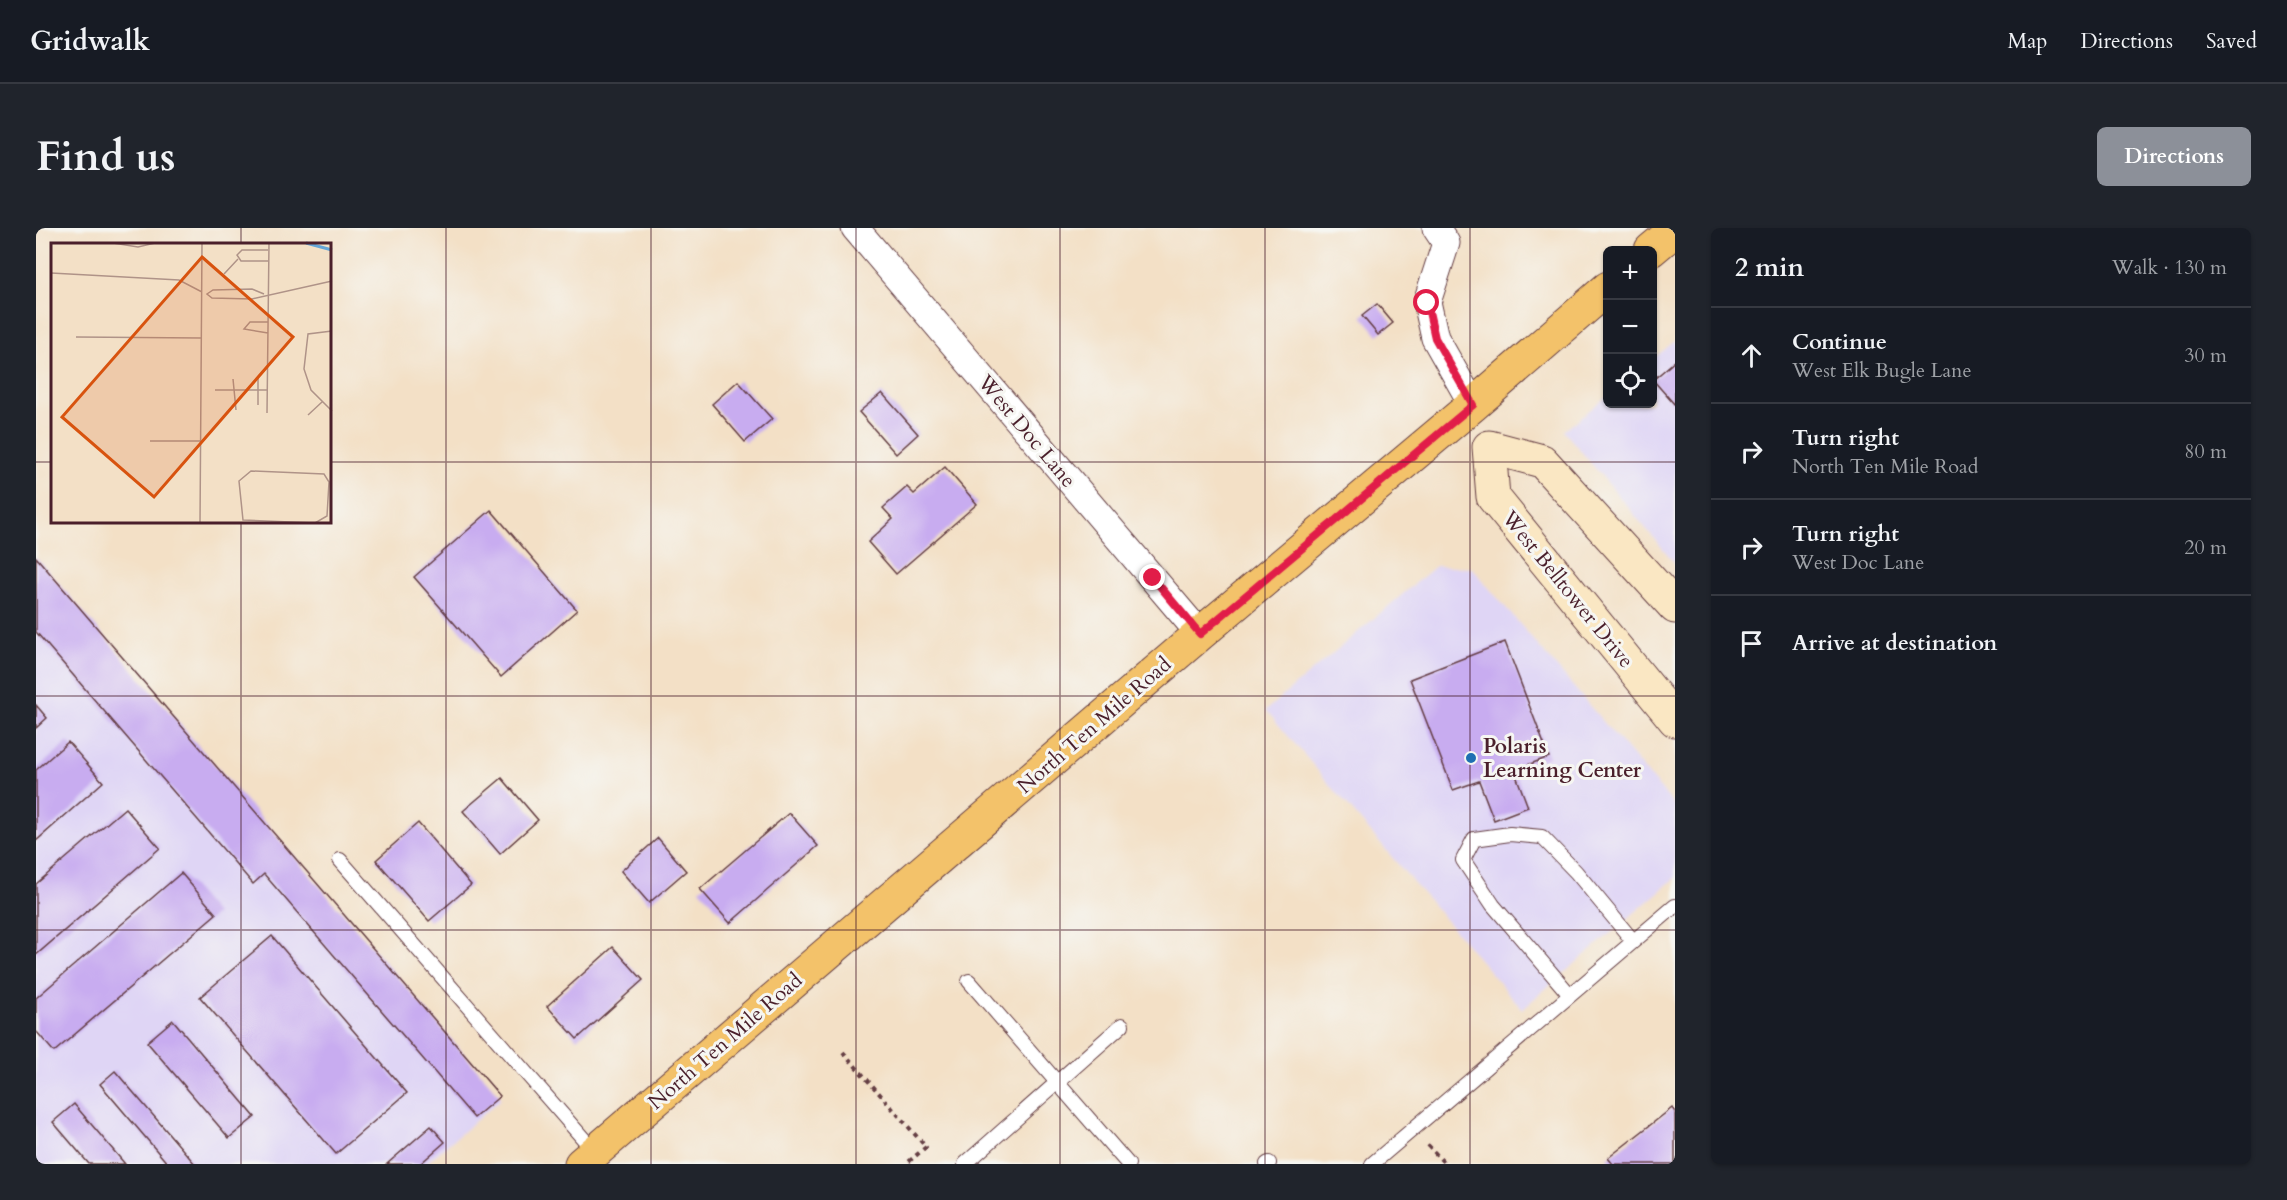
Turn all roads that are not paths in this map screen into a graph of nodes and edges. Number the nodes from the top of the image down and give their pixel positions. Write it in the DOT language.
graph roads {
  1 [pos="855,228"];
  2 [pos="1436,228"];
  3 [pos="1675,230"];
  4 [pos="1656,246"];
  5 [pos="1603,292"];
  6 [pos="1467,410"];
  7 [pos="1489,447"];
  8 [pos="1675,607"];
  9 [pos="1200,634"];
  10 [pos="1675,720"];
  11 [pos="340,860"];
  12 [pos="1675,906"];
  13 [pos="1633,941"];
  14 [pos="969,981"];
  15 [pos="1570,995"];
  16 [pos="1122,1025"];
  17 [pos="1057,1082"];
  18 [pos="588,1158"];
  19 [pos="965,1164"];
  20 [pos="1128,1164"];
  21 [pos="1372,1164"];
  1 -- 9 [label="street, West Doc Lane"];
  2 -- 6 [label="street"];
  3 -- 4 [label="main road"];
  5 -- 6 [label="main road, North Ten Mile Road"];
  6 -- 7 [label="street"];
  6 -- 9 [label="main road, North Ten Mile Road"];
  7 -- 8 [label="street"];
  7 -- 10 [label="street, West Belltower Drive"];
  9 -- 18 [label="main road, North Ten Mile Road"];
  11 -- 18 [label="lane"];
  12 -- 13 [label="lane"];
  13 -- 15 [label="lane"];
  13 -- 15 [label="lane"];
  14 -- 17 [label="lane"];
  15 -- 21 [label="lane"];
  16 -- 17 [label="lane"];
  17 -- 19 [label="lane"];
  17 -- 20 [label="lane"];
}
